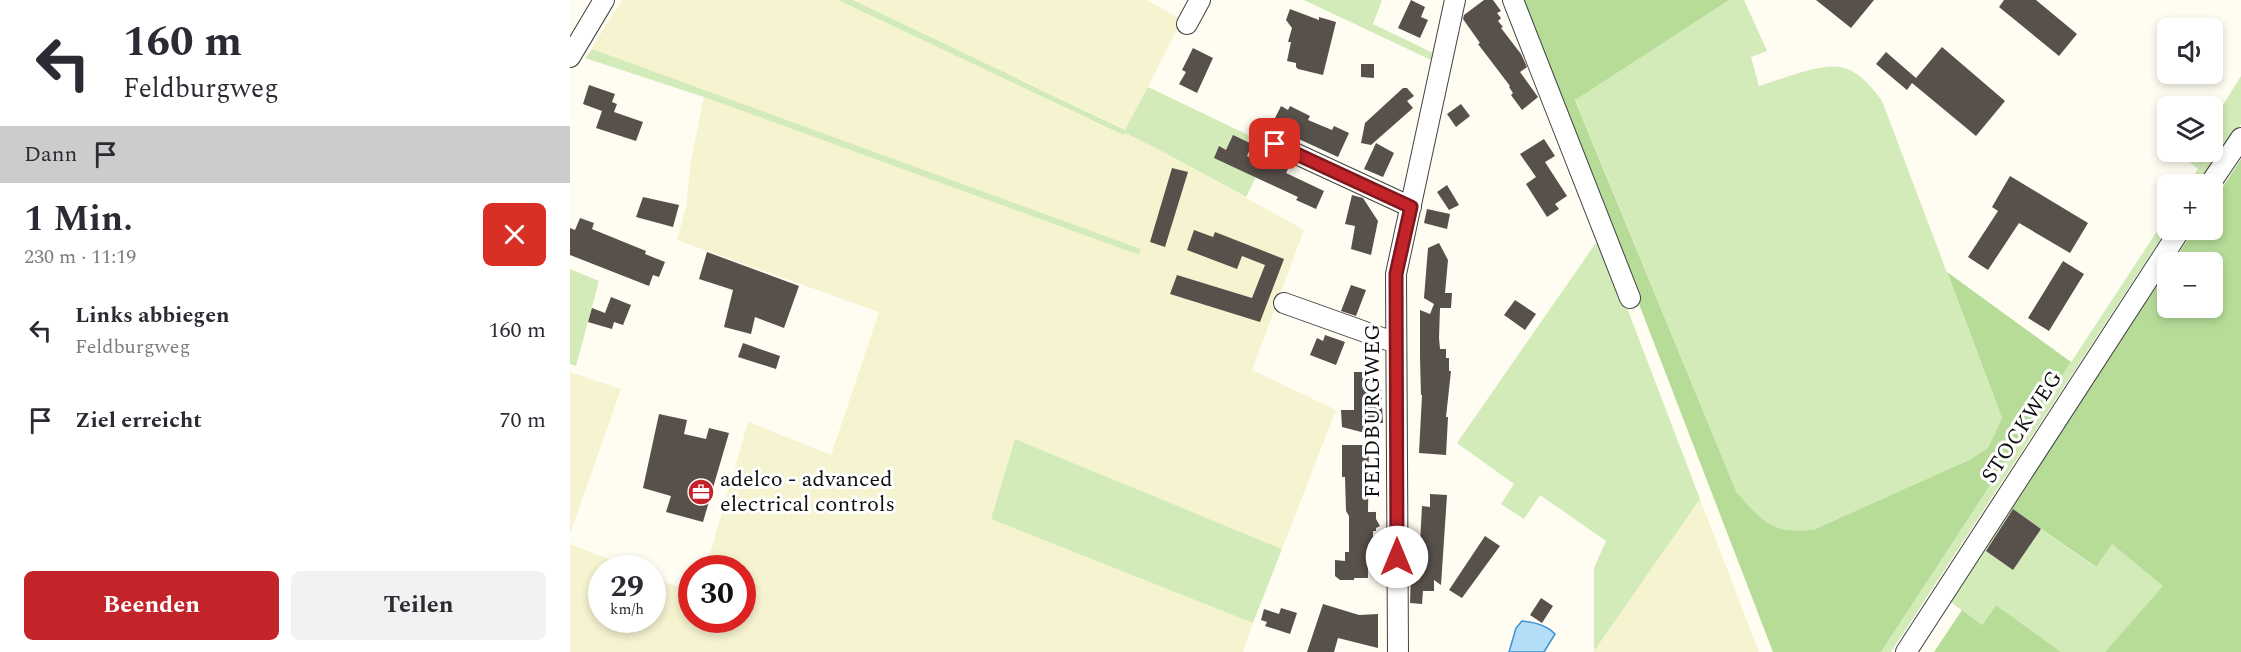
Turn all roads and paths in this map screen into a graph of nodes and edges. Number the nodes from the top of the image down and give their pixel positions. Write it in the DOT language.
graph roads {
  1 [pos="604,0"];
  2 [pos="1200,0"];
  3 [pos="1455,0"];
  4 [pos="1513,0"];
  5 [pos="1187,24"];
  6 [pos="570,57"];
  7 [pos="2241,138"];
  8 [pos="1275,144"];
  9 [pos="2217,174"];
  10 [pos="1411,207"];
  11 [pos="2174,240"];
  12 [pos="1630,298"];
  13 [pos="1284,303"];
  14 [pos="1396,343"];
  15 [pos="1398,652"];
  16 [pos="1906,652"];
  1 -- 6 [label="street"];
  2 -- 5 [label="street"];
  3 -- 10 [label="street, FELDBURGWEG"];
  4 -- 12 [label="street"];
  7 -- 9 [label="street"];
  8 -- 10 [label="street"];
  10 -- 14 [label="street, FELDBURGWEG"];
  11 -- 16 [label="street, STOCKWEG"];
  13 -- 14 [label="street"];
  14 -- 15 [label="street, FELDBURGWEG"];
}
